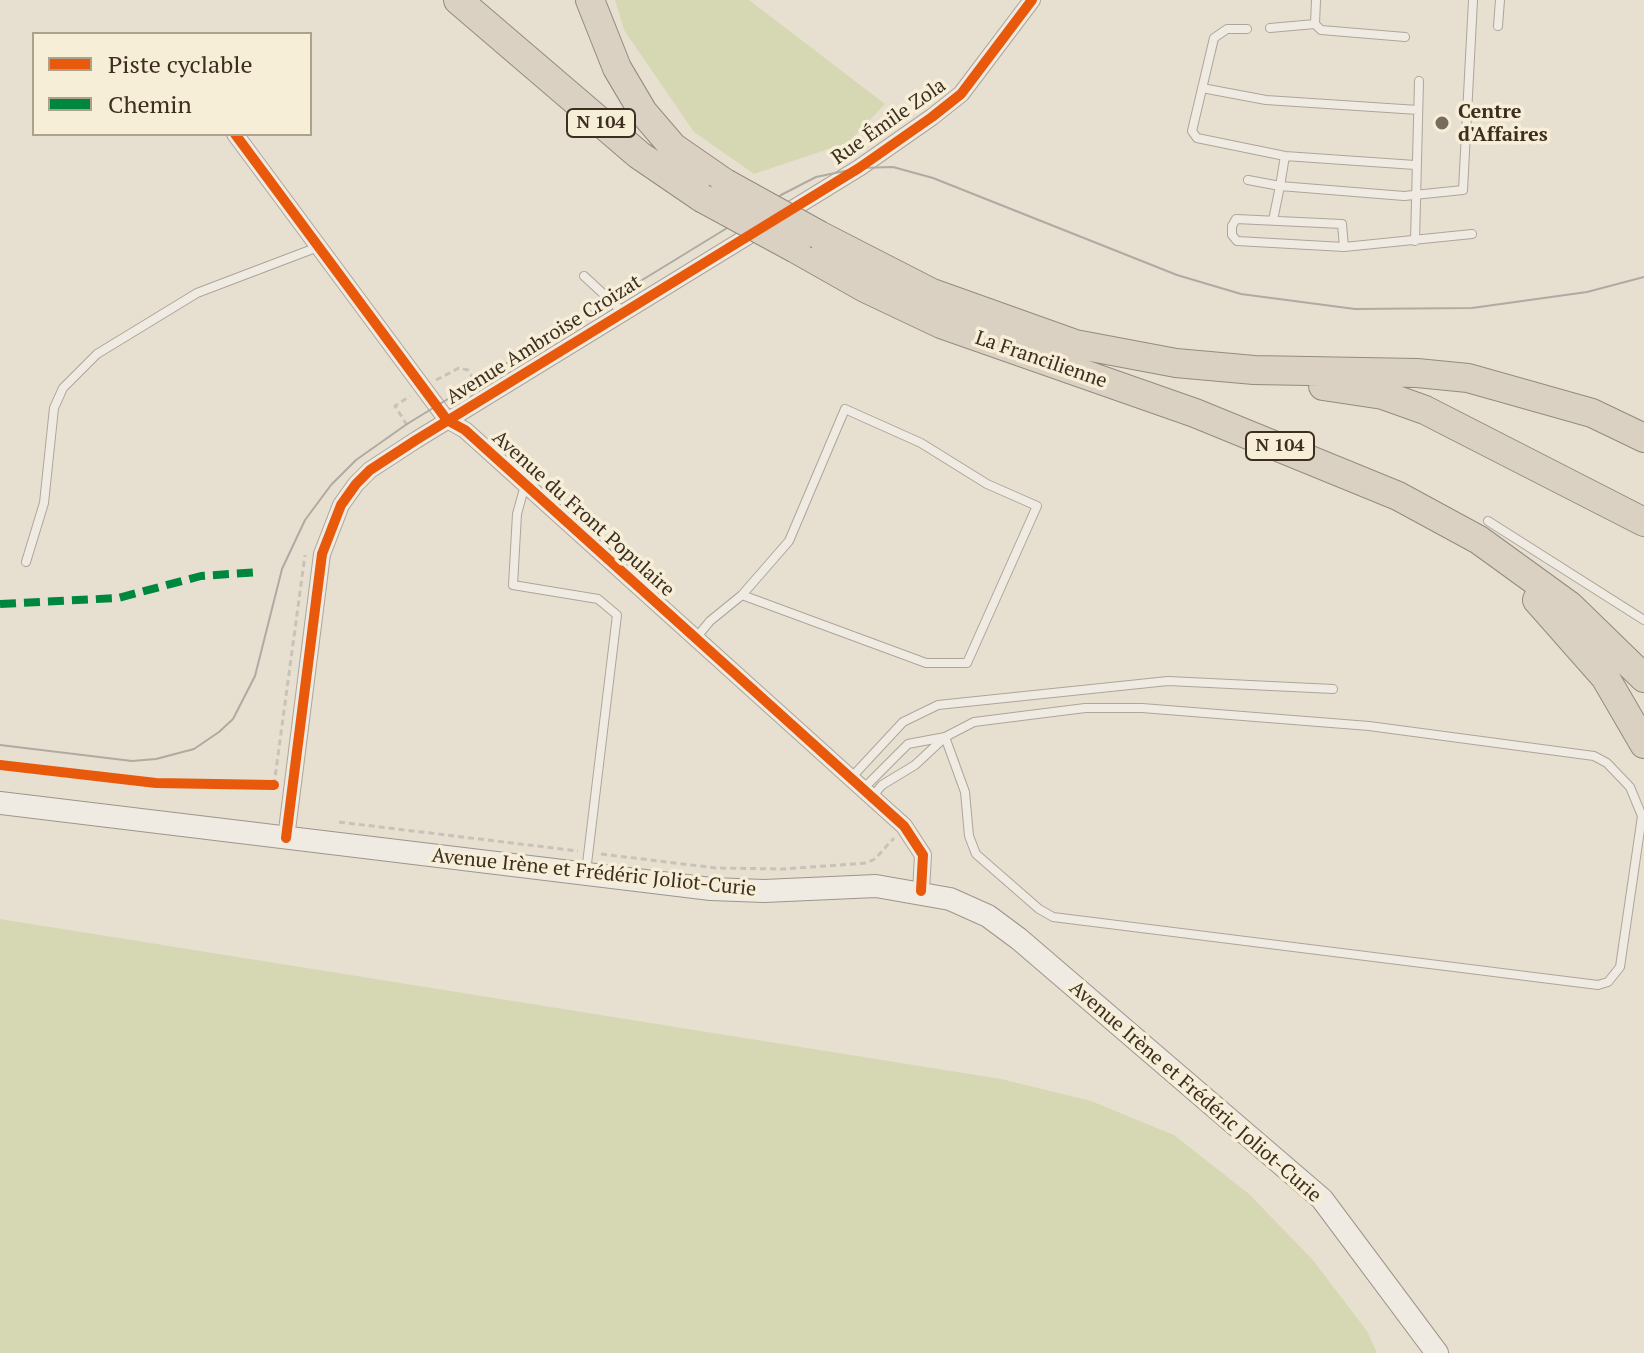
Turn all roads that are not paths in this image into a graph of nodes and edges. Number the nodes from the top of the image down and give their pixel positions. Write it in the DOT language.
graph roads {
  1 [pos="458,0"];
  2 [pos="590,0"];
  3 [pos="1032,0"];
  4 [pos="1316,0"];
  5 [pos="1473,0"];
  6 [pos="1500,0"];
  7 [pos="1315,24"];
  8 [pos="1498,26"];
  9 [pos="1270,28"];
  10 [pos="1247,29"];
  11 [pos="1405,37"];
  12 [pos="1419,81"];
  13 [pos="1202,88"];
  14 [pos="1418,110"];
  15 [pos="236,136"];
  16 [pos="1285,156"];
  17 [pos="1415,165"];
  18 [pos="1248,180"];
  19 [pos="1280,186"];
  20 [pos="713,191"];
  21 [pos="1413,195"];
  22 [pos="1273,220"];
  23 [pos="1472,234"];
  24 [pos="737,240"];
  25 [pos="1415,241"];
  26 [pos="807,242"];
  27 [pos="319,247"];
  28 [pos="1344,247"];
  29 [pos="584,276"];
  30 [pos="624,313"];
  31 [pos="1254,370"];
  32 [pos="447,420"];
  33 [pos="1644,438"];
  34 [pos="525,485"];
  35 [pos="1644,522"];
  36 [pos="1484,530"];
  37 [pos="26,562"];
  38 [pos="742,595"];
  39 [pos="1644,620"];
  40 [pos="694,640"];
  41 [pos="1644,678"];
  42 [pos="1333,689"];
  43 [pos="945,737"];
  44 [pos="1644,744"];
  45 [pos="861,789"];
  46 [pos="0,803"];
  47 [pos="286,838"];
  48 [pos="588,863"];
  49 [pos="921,891"];
  50 [pos="1437,1353"];
  1 -- 20 [label="highway, La Francilienne / N 104"];
  2 -- 20 [label="highway, La Francilienne / N 104"];
  3 -- 24 [label="street, Rue Émile Zola"];
  4 -- 7 [label="lane"];
  5 -- 21 [label="lane"];
  6 -- 8 [label="lane"];
  7 -- 9 [label="lane"];
  7 -- 11 [label="lane"];
  10 -- 13 [label="lane"];
  12 -- 14 [label="lane"];
  13 -- 14 [label="lane"];
  13 -- 16 [label="lane"];
  14 -- 17 [label="lane"];
  15 -- 27 [label="street, Avenue du Front Populaire"];
  16 -- 17 [label="lane"];
  16 -- 19 [label="lane"];
  17 -- 21 [label="lane"];
  18 -- 19 [label="lane"];
  19 -- 21 [label="lane"];
  19 -- 22 [label="lane"];
  20 -- 26 [label="highway, La Francilienne / N 104, bridge"];
  21 -- 25 [label="lane"];
  22 -- 28 [label="lane"];
  22 -- 28 [label="lane"];
  23 -- 25 [label="lane"];
  24 -- 30 [label="street, Avenue Ambroise Croizat"];
  25 -- 28 [label="lane"];
  26 -- 31 [label="highway, La Francilienne / N 104"];
  26 -- 36 [label="highway, La Francilienne / N 104"];
  27 -- 32 [label="street, Avenue du Front Populaire"];
  27 -- 37 [label="lane"];
  29 -- 30 [label="lane"];
  30 -- 32 [label="street, Avenue Ambroise Croizat"];
  31 -- 33 [label="highway, La Francilienne / N 104"];
  31 -- 35 [label="highway"];
  32 -- 34 [label="street, Avenue du Front Populaire"];
  32 -- 47 [label="street, Avenue Ambroise Croizat"];
  34 -- 40 [label="street, Avenue du Front Populaire"];
  34 -- 48 [label="lane"];
  36 -- 39 [label="lane"];
  36 -- 41 [label="highway, La Francilienne / N 104"];
  36 -- 44 [label="highway"];
  38 -- 38 [label="lane"];
  38 -- 40 [label="lane"];
  40 -- 45 [label="street, Avenue du Front Populaire"];
  42 -- 45 [label="lane"];
  43 -- 43 [label="lane"];
  43 -- 45 [label="lane"];
  43 -- 45 [label="lane"];
  45 -- 49 [label="street, Avenue du Front Populaire"];
  46 -- 47 [label="main road, Avenue Irène et Frédéric Joliot-Curie"];
  47 -- 48 [label="main road, Avenue Irène et Frédéric Joliot-Curie"];
  48 -- 49 [label="main road, Avenue Irène et Frédéric Joliot-Curie"];
  49 -- 50 [label="main road, Avenue Irène et Frédéric Joliot-Curie"];
}
